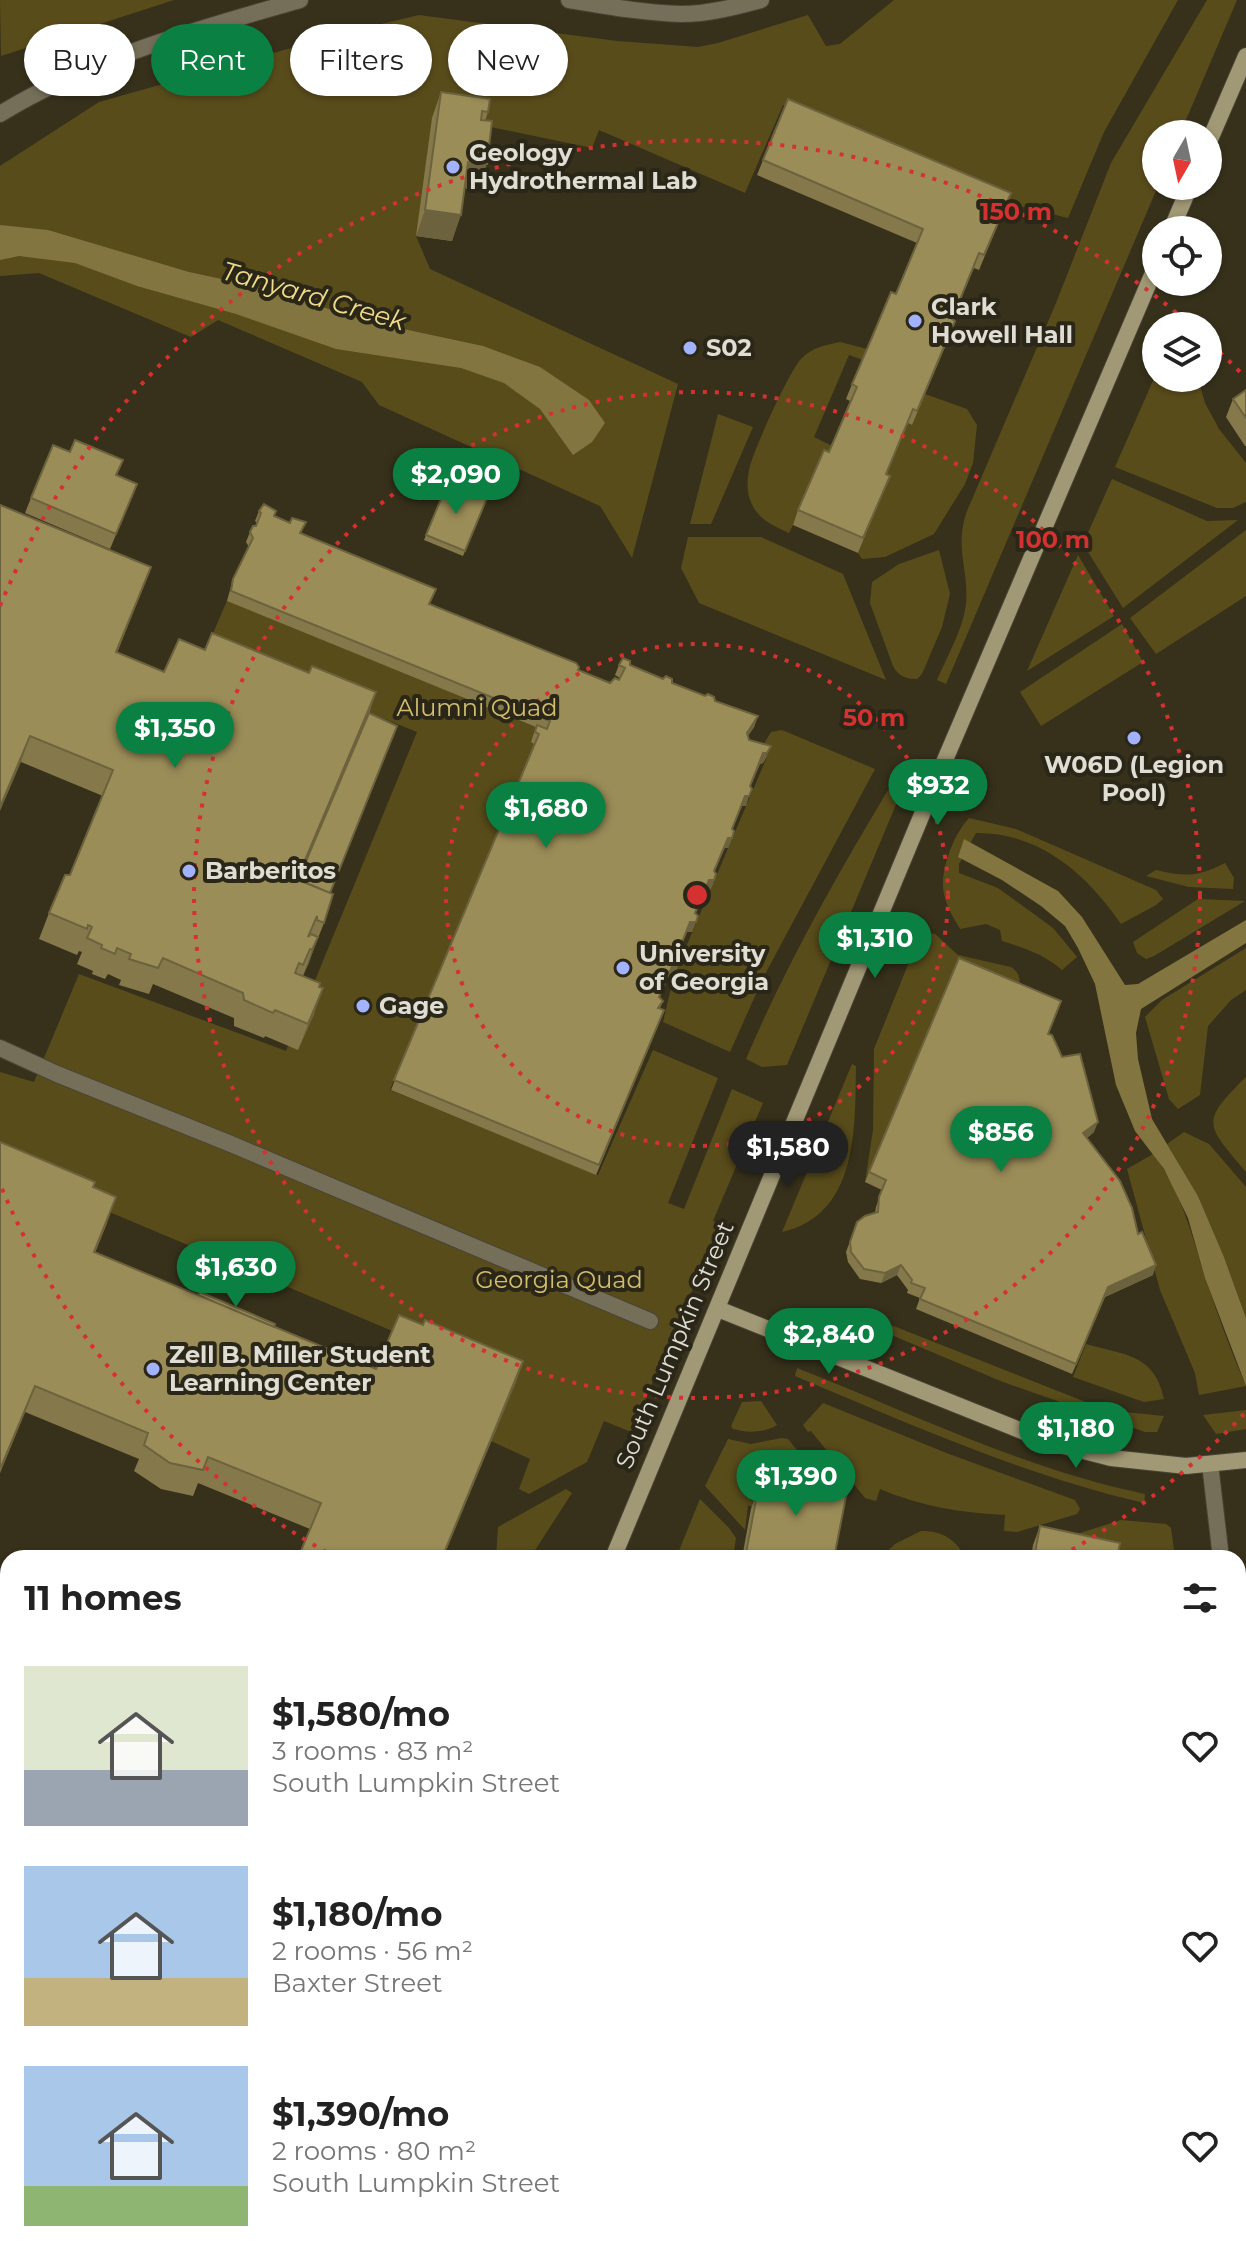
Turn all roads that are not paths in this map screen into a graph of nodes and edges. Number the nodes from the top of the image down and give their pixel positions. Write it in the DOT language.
graph roads {
  1 [pos="300,0"];
  2 [pos="569,0"];
  3 [pos="761,0"];
  4 [pos="1246,56"];
  5 [pos="0,114"];
  6 [pos="1218,120"];
  7 [pos="1143,296"];
  8 [pos="0,1048"];
  9 [pos="718,1309"];
  10 [pos="650,1321"];
  11 [pos="1246,1460"];
  12 [pos="1210,1464"];
  13 [pos="616,1550"];
  14 [pos="1220,1550"];
  1 -- 5 [label="street"];
  2 -- 3 [label="street"];
  4 -- 6 [label="main road"];
  7 -- 9 [label="main road, South Lumpkin Street"];
  8 -- 10 [label="street"];
  9 -- 12 [label="main road"];
  9 -- 13 [label="main road, South Lumpkin Street"];
  11 -- 12 [label="main road"];
  12 -- 14 [label="street"];
}
